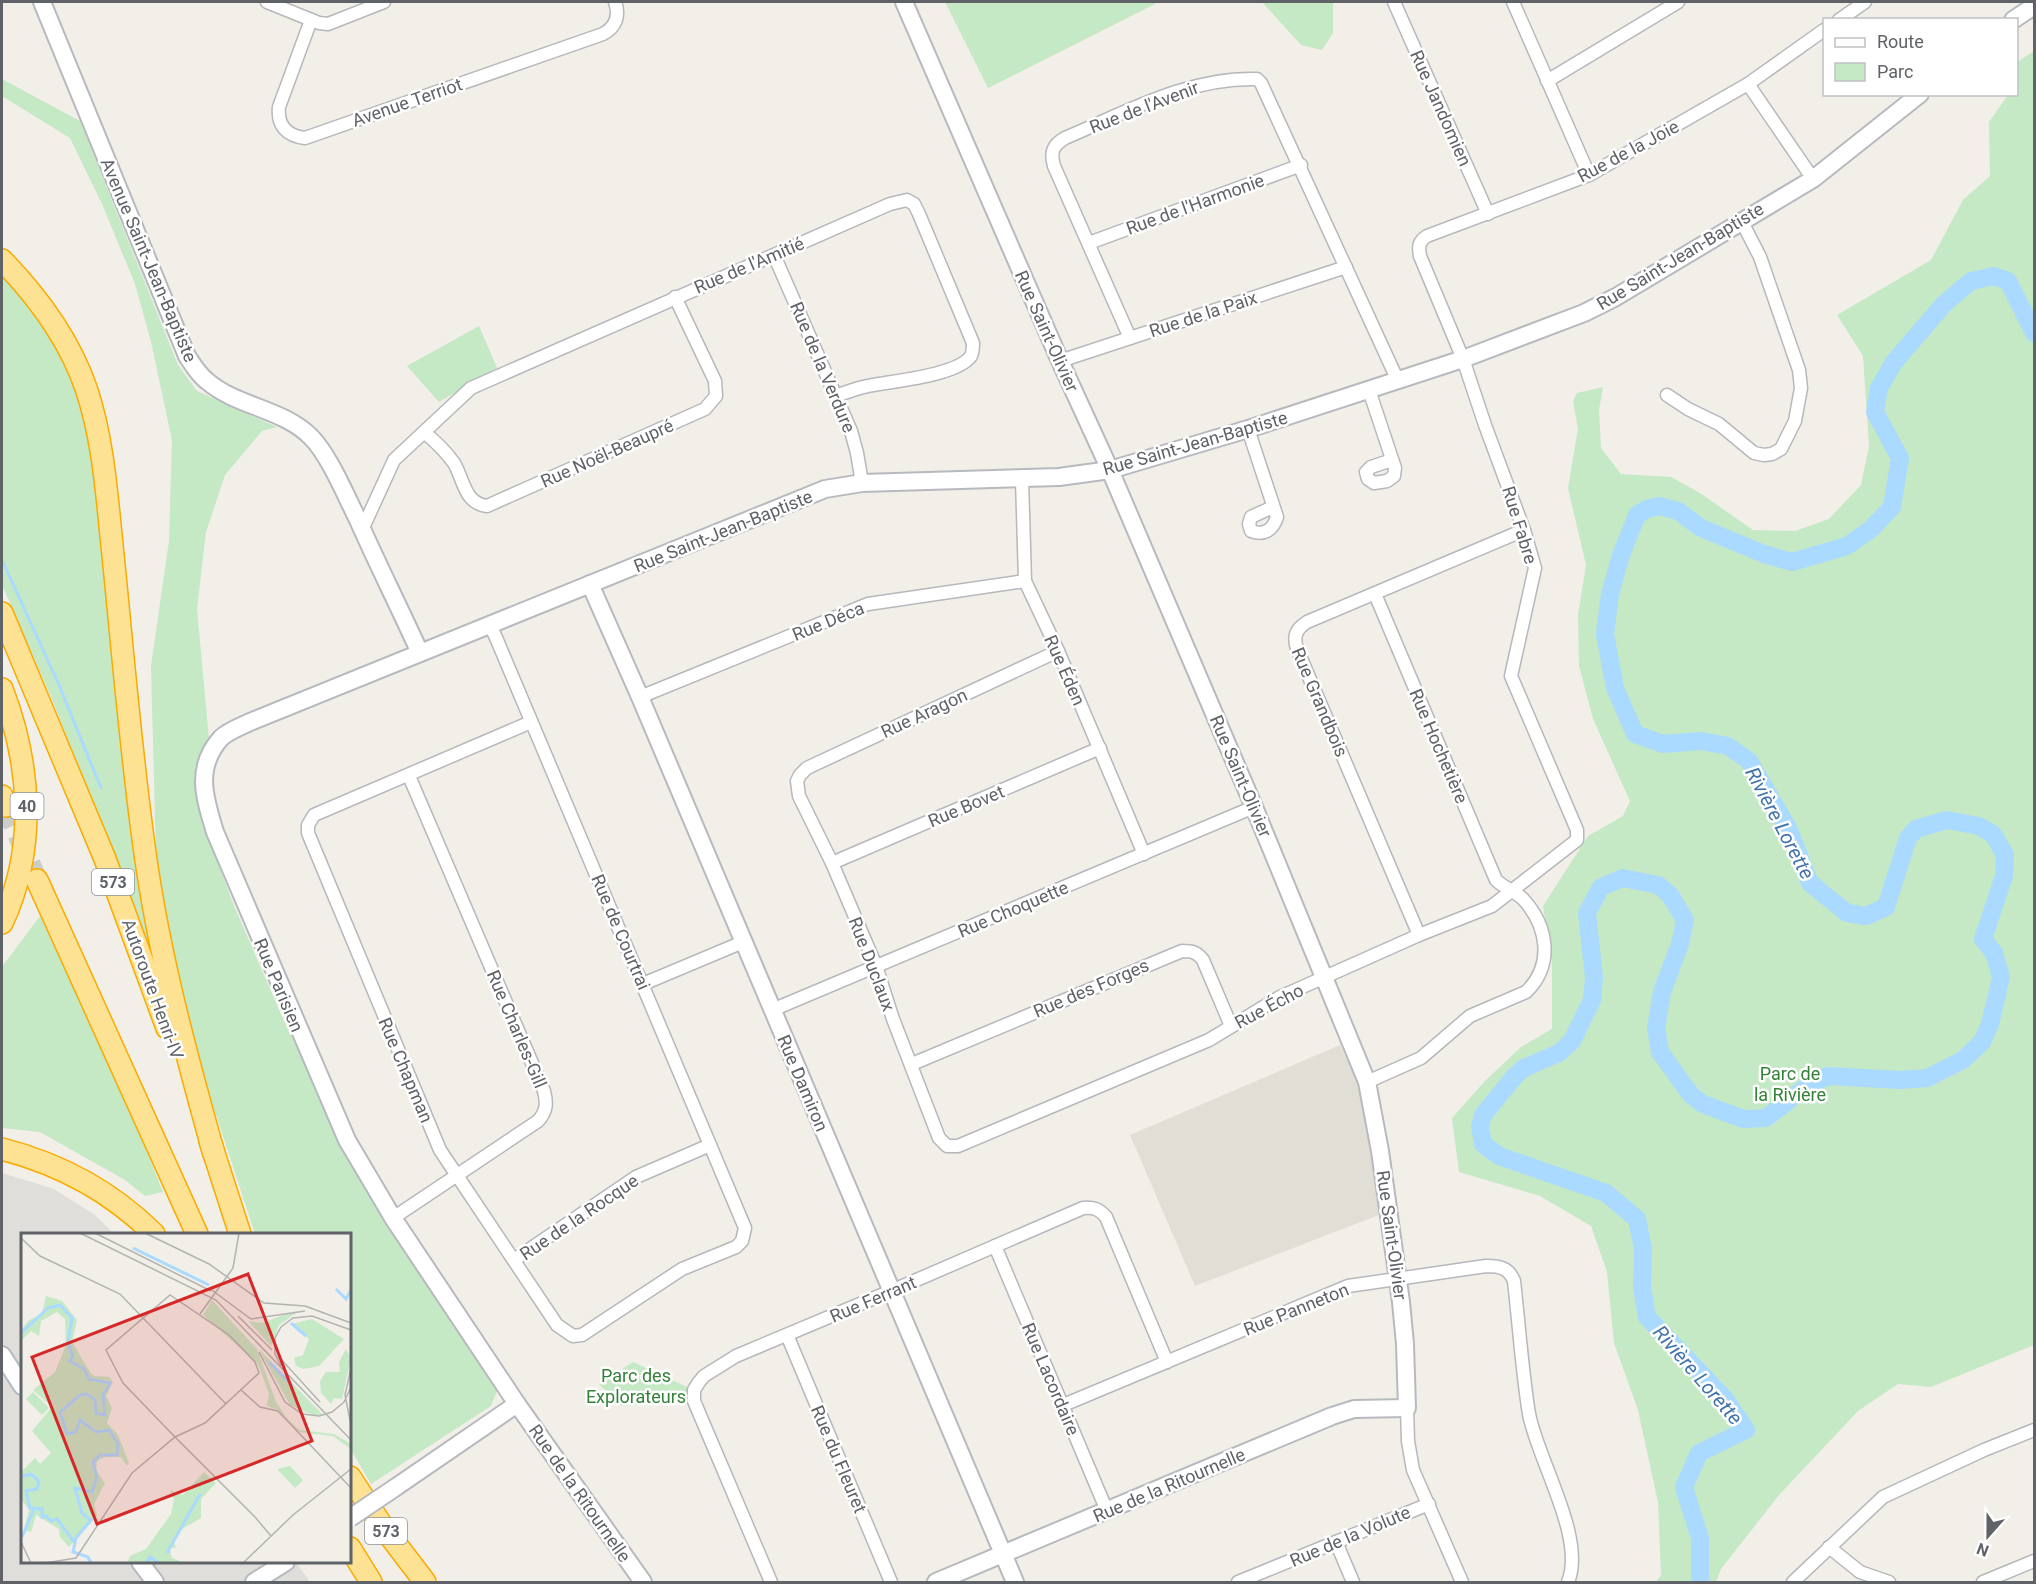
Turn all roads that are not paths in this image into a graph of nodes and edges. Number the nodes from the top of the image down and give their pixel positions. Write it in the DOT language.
graph roads {
  1 [pos="42,2"];
  2 [pos="267,2"];
  3 [pos="384,2"];
  4 [pos="615,2"];
  5 [pos="904,2"];
  6 [pos="1394,2"];
  7 [pos="1513,2"];
  8 [pos="1678,2"];
  9 [pos="1865,2"];
  10 [pos="2034,6"];
  11 [pos="1842,18"];
  12 [pos="2016,18"];
  13 [pos="311,20"];
  14 [pos="1823,31"];
  15 [pos="1547,81"];
  16 [pos="1748,84"];
  17 [pos="1918,96"];
  18 [pos="1301,165"];
  19 [pos="1589,175"];
  20 [pos="1812,179"];
  21 [pos="1488,214"];
  22 [pos="1741,220"];
  23 [pos="1089,243"];
  24 [pos="1419,246"];
  25 [pos="774,255"];
  26 [pos="2,260"];
  27 [pos="1346,267"];
  28 [pos="675,297"];
  29 [pos="1130,338"];
  30 [pos="1463,359"];
  31 [pos="1060,361"];
  32 [pos="1398,381"];
  33 [pos="1369,390"];
  34 [pos="1667,395"];
  35 [pos="836,396"];
  36 [pos="1248,429"];
  37 [pos="424,432"];
  38 [pos="1392,459"];
  39 [pos="1110,470"];
  40 [pos="1022,479"];
  41 [pos="862,483"];
  42 [pos="1273,507"];
  43 [pos="362,530"];
  44 [pos="1524,530"];
  45 [pos="1025,581"];
  46 [pos="591,584"];
  47 [pos="1375,594"];
  48 [pos="2,613"];
  49 [pos="490,625"];
  50 [pos="1058,651"];
  51 [pos="420,653"];
  52 [pos="2,689"];
  53 [pos="640,697"];
  54 [pos="531,722"];
  55 [pos="1100,748"];
  56 [pos="409,776"];
  57 [pos="797,781"];
  58 [pos="1254,807"];
  59 [pos="1577,840"];
  60 [pos="1144,854"];
  61 [pos="832,863"];
  62 [pos="37,880"];
  63 [pos="1514,890"];
  64 [pos="2,923"];
  65 [pos="1419,935"];
  66 [pos="743,942"];
  67 [pos="876,966"];
  68 [pos="1323,977"];
  69 [pos="643,984"];
  70 [pos="772,1011"];
  71 [pos="1231,1026"];
  72 [pos="912,1064"];
  73 [pos="1367,1082"];
  74 [pos="710,1145"];
  75 [pos="947,1146"];
  76 [pos="2,1149"];
  77 [pos="214,1154"];
  78 [pos="458,1174"];
  79 [pos="393,1218"];
  80 [pos="153,1233"];
  81 [pos="197,1233"];
  82 [pos="240,1233"];
  83 [pos="742,1241"];
  84 [pos="995,1246"];
  85 [pos="514,1260"];
  86 [pos="1398,1279"];
  87 [pos="891,1292"];
  88 [pos="787,1335"];
  89 [pos="2,1355"];
  90 [pos="1167,1362"];
  91 [pos="21,1384"];
  92 [pos="517,1404"];
  93 [pos="1062,1406"];
  94 [pos="1407,1408"];
  95 [pos="2034,1430"];
  96 [pos="351,1479"];
  97 [pos="1429,1504"];
  98 [pos="1107,1511"];
  99 [pos="351,1517"];
  100 [pos="1336,1542"];
  101 [pos="1829,1547"];
  102 [pos="351,1550"];
  103 [pos="1003,1554"];
  104 [pos="2034,1561"];
  105 [pos="141,1563"];
  106 [pos="284,1563"];
  107 [pos="346,1563"];
  108 [pos="155,1582"];
  109 [pos="254,1582"];
  110 [pos="358,1582"];
  111 [pos="372,1582"];
  112 [pos="425,1582"];
  113 [pos="643,1582"];
  114 [pos="771,1582"];
  115 [pos="891,1582"];
  116 [pos="936,1582"];
  117 [pos="1015,1582"];
  118 [pos="1239,1582"];
  119 [pos="1353,1582"];
  120 [pos="1462,1582"];
  121 [pos="1568,1582"];
  122 [pos="1793,1582"];
  123 [pos="1890,1582"];
  124 [pos="1983,1582"];
  1 -- 43 [label="street, Avenue Saint-Jean-Baptiste"];
  2 -- 13 [label="street"];
  3 -- 13 [label="street"];
  4 -- 13 [label="street, Avenue Terriot"];
  5 -- 31 [label="street, Rue Saint-Olivier"];
  6 -- 21 [label="street, Rue Jandomien"];
  7 -- 15 [label="street"];
  8 -- 15 [label="street"];
  9 -- 11 [label="street"];
  10 -- 12 [label="street"];
  14 -- 16 [label="street, Rue de la Joie"];
  15 -- 19 [label="street"];
  16 -- 19 [label="street, Rue de la Joie"];
  16 -- 20 [label="street"];
  17 -- 20 [label="street, Rue Saint-Jean-Baptiste"];
  18 -- 23 [label="street, Rue de l'Harmonie"];
  18 -- 23 [label="street, Rue de l'Avenir"];
  18 -- 27 [label="street, Rue de l'Avenir"];
  19 -- 21 [label="street, Rue de la Joie"];
  20 -- 22 [label="street, Rue Saint-Jean-Baptiste"];
  21 -- 24 [label="street, Rue de la Joie"];
  22 -- 30 [label="street, Rue Saint-Jean-Baptiste"];
  22 -- 34 [label="street"];
  23 -- 29 [label="street, Rue de l'Avenir"];
  24 -- 30 [label="street, Rue Fabre"];
  25 -- 28 [label="street, Rue de l'Amitié"];
  25 -- 35 [label="street, Rue de la Verdure"];
  25 -- 35 [label="street, Rue de l'Amitié"];
  26 -- 77 [label="highway"];
  27 -- 29 [label="street, Rue de la Paix"];
  27 -- 32 [label="street, Rue de l'Avenir"];
  28 -- 37 [label="street, Rue de l'Amitié"];
  28 -- 37 [label="street, Rue Noël-Beaupré"];
  29 -- 31 [label="street, Rue de la Paix"];
  30 -- 32 [label="street, Rue Saint-Jean-Baptiste"];
  30 -- 44 [label="street, Rue Fabre"];
  31 -- 39 [label="street, Rue Saint-Olivier"];
  32 -- 33 [label="street, Rue Saint-Jean-Baptiste"];
  33 -- 36 [label="street, Rue Saint-Jean-Baptiste"];
  33 -- 38 [label="street"];
  35 -- 41 [label="street, Rue de la Verdure"];
  36 -- 39 [label="street, Rue Saint-Jean-Baptiste"];
  36 -- 42 [label="street"];
  37 -- 43 [label="street, Rue de l'Amitié"];
  39 -- 40 [label="street, Rue Saint-Jean-Baptiste"];
  39 -- 58 [label="street, Rue Saint-Olivier"];
  40 -- 41 [label="street, Rue Saint-Jean-Baptiste"];
  40 -- 45 [label="street, Rue Éden"];
  41 -- 46 [label="street, Rue Saint-Jean-Baptiste"];
  43 -- 51 [label="street, Avenue Saint-Jean-Baptiste"];
  44 -- 47 [label="street, Rue Grandbois"];
  44 -- 59 [label="street, Rue Fabre"];
  45 -- 50 [label="street, Rue Éden"];
  45 -- 53 [label="street, Rue Déca"];
  46 -- 49 [label="street, Rue Saint-Jean-Baptiste"];
  46 -- 53 [label="street, Rue Damiron"];
  47 -- 63 [label="street, Rue Hochetière"];
  47 -- 65 [label="street, Rue Grandbois"];
  48 -- 77 [label="highway, Autoroute Henri-IV / 573"];
  49 -- 51 [label="street, Rue Saint-Jean-Baptiste"];
  49 -- 54 [label="street, Rue de Courtrai"];
  50 -- 55 [label="street, Rue Éden"];
  50 -- 57 [label="street, Rue Aragon"];
  51 -- 79 [label="street, Rue Parisien"];
  52 -- 64 [label="highway, 40"];
  53 -- 66 [label="street, Rue Damiron"];
  54 -- 56 [label="street, Rue Chapman"];
  54 -- 69 [label="street, Rue de Courtrai"];
  55 -- 60 [label="street, Rue Éden"];
  55 -- 61 [label="street, Rue Bovet"];
  56 -- 78 [label="street, Rue Charles-Gill"];
  56 -- 78 [label="street, Rue Chapman"];
  57 -- 61 [label="street, Rue Duclaux"];
  58 -- 60 [label="street, Rue Choquette"];
  58 -- 68 [label="street, Rue Saint-Olivier"];
  59 -- 63 [label="street, Rue Écho"];
  60 -- 67 [label="street, Rue Choquette"];
  61 -- 67 [label="street, Rue Duclaux"];
  62 -- 81 [label="highway"];
  63 -- 65 [label="street, Rue Écho"];
  63 -- 73 [label="street, Rue Hochetière"];
  65 -- 68 [label="street, Rue Écho"];
  66 -- 69 [label="street"];
  66 -- 70 [label="street, Rue Damiron"];
  67 -- 70 [label="street, Rue Choquette"];
  67 -- 72 [label="street, Rue Duclaux"];
  68 -- 71 [label="street, Rue Écho"];
  68 -- 73 [label="street, Rue Saint-Olivier"];
  69 -- 74 [label="street, Rue de Courtrai"];
  70 -- 87 [label="street, Rue Damiron"];
  71 -- 72 [label="street, Rue des Forges"];
  71 -- 75 [label="street, Rue Écho"];
  72 -- 75 [label="street, Rue Duclaux"];
  73 -- 86 [label="street, Rue Saint-Olivier"];
  74 -- 83 [label="street, Rue de Courtrai"];
  74 -- 85 [label="street, Rue de la Rocque"];
  76 -- 80 [label="highway"];
  77 -- 82 [label="highway, Autoroute Henri-IV / 573"];
  78 -- 79 [label="street, Rue Charles-Gill"];
  78 -- 85 [label="street, Rue Chapman"];
  79 -- 92 [label="street, Rue Parisien"];
  83 -- 85 [label="street, Rue Chapman"];
  84 -- 87 [label="street, Rue Ferrant"];
  84 -- 90 [label="street, Rue Ferrant"];
  84 -- 93 [label="street, Rue Lacordaire"];
  86 -- 90 [label="street, Rue Panneton"];
  86 -- 94 [label="street, Rue Saint-Olivier"];
  86 -- 121 [label="street, Rue Panneton"];
  87 -- 88 [label="street, Rue Ferrant"];
  87 -- 103 [label="street, Rue Damiron"];
  88 -- 114 [label="street, Rue Ferrant"];
  88 -- 115 [label="street, Rue du Fleuret"];
  89 -- 91 [label="street"];
  90 -- 93 [label="street, Rue Panneton"];
  92 -- 99 [label="street, bridge"];
  92 -- 113 [label="street, Rue de la Ritournelle"];
  93 -- 98 [label="street, Rue Lacordaire"];
  94 -- 97 [label="street, Rue Saint-Olivier"];
  94 -- 98 [label="street, Rue de la Ritournelle"];
  95 -- 101 [label="street"];
  96 -- 112 [label="highway, 573"];
  97 -- 100 [label="street, Rue de la Volute"];
  97 -- 120 [label="street, Rue Saint-Olivier"];
  98 -- 103 [label="street, Rue de la Ritournelle"];
  100 -- 118 [label="street, Rue de la Volute"];
  100 -- 119 [label="street"];
  101 -- 122 [label="street"];
  101 -- 123 [label="street"];
  102 -- 111 [label="highway, 573"];
  103 -- 116 [label="street, Rue de la Ritournelle"];
  103 -- 117 [label="street, Rue Damiron"];
  104 -- 124 [label="street"];
  105 -- 108 [label="street"];
  106 -- 109 [label="street"];
  107 -- 110 [label="highway"];
}
